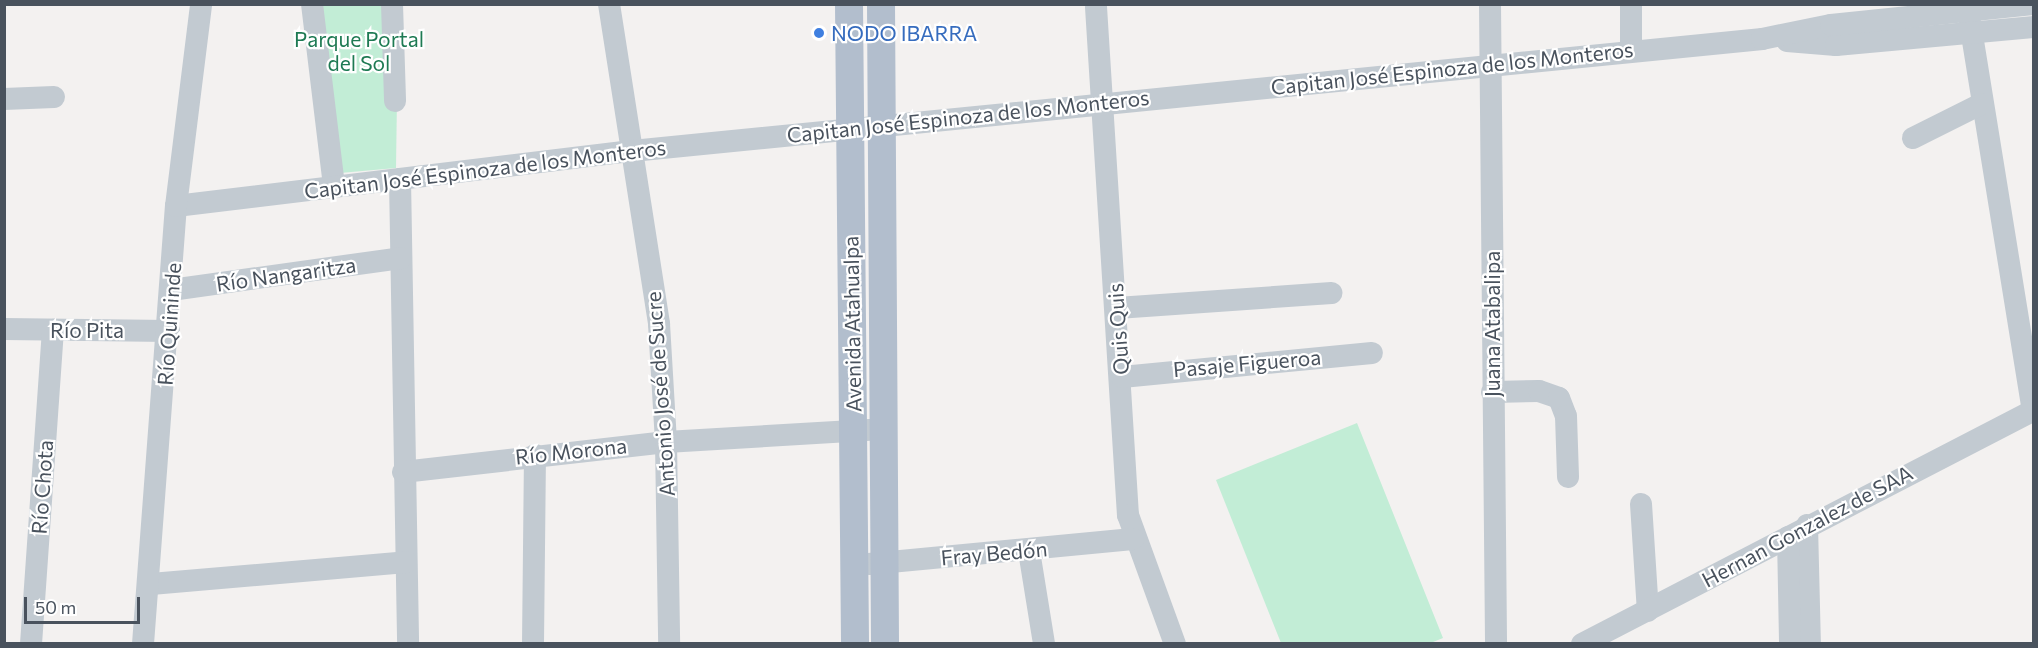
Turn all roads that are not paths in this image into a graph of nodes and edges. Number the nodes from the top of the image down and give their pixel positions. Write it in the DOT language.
graph roads {
  1 [pos="201,4"];
  2 [pos="312,4"];
  3 [pos="392,4"];
  4 [pos="609,4"];
  5 [pos="849,4"];
  6 [pos="881,4"];
  7 [pos="1490,4"];
  8 [pos="1631,4"];
  9 [pos="2033,4"];
  10 [pos="1096,7"];
  11 [pos="1968,8"];
  12 [pos="2034,27"];
  13 [pos="1970,34"];
  14 [pos="1762,39"];
  15 [pos="1632,49"];
  16 [pos="1491,64"];
  17 [pos="54,97"];
  18 [pos="4,99"];
  19 [pos="395,101"];
  20 [pos="1102,102"];
  21 [pos="1981,104"];
  22 [pos="882,125"];
  23 [pos="849,128"];
  24 [pos="1913,138"];
  25 [pos="632,151"];
  26 [pos="400,179"];
  27 [pos="334,187"];
  28 [pos="176,206"];
  29 [pos="401,258"];
  30 [pos="171,290"];
  31 [pos="1331,293"];
  32 [pos="1117,308"];
  33 [pos="4,329"];
  34 [pos="53,330"];
  35 [pos="169,331"];
  36 [pos="1372,353"];
  37 [pos="1122,377"];
  38 [pos="1492,392"];
  39 [pos="2033,410"];
  40 [pos="883,429"];
  41 [pos="853,432"];
  42 [pos="666,442"];
  43 [pos="535,455"];
  44 [pos="403,472"];
  45 [pos="1568,477"];
  46 [pos="1641,504"];
  47 [pos="1797,531"];
  48 [pos="1133,539"];
  49 [pos="1029,551"];
  50 [pos="406,562"];
  51 [pos="884,562"];
  52 [pos="854,565"];
  53 [pos="151,585"];
  54 [pos="1648,611"];
  55 [pos="31,644"];
  56 [pos="143,644"];
  57 [pos="408,644"];
  58 [pos="533,644"];
  59 [pos="669,644"];
  60 [pos="855,644"];
  61 [pos="885,644"];
  62 [pos="1044,644"];
  63 [pos="1175,644"];
  64 [pos="1496,644"];
  65 [pos="1582,644"];
  66 [pos="1790,644"];
  67 [pos="1810,644"];
  1 -- 28 [label="street, Río Quininde"];
  2 -- 27 [label="street"];
  3 -- 19 [label="street"];
  4 -- 25 [label="street, Antonio José de Sucre"];
  5 -- 23 [label="main road, Avenida Atahualpa"];
  6 -- 22 [label="main road, Avenida Atahualpa"];
  7 -- 16 [label="street, Juana Atabalipa"];
  8 -- 15 [label="street"];
  9 -- 11 [label="street, Capitan José Espinoza de los Monteros"];
  10 -- 20 [label="street, Quis Quis"];
  11 -- 13 [label="street"];
  11 -- 14 [label="street, Capitan José Espinoza de los Monteros"];
  12 -- 13 [label="street, Capitan José Espinoza de los Monteros"];
  13 -- 14 [label="street, Capitan José Espinoza de los Monteros"];
  13 -- 21 [label="street"];
  14 -- 15 [label="street, Capitan José Espinoza de los Monteros"];
  15 -- 16 [label="street, Capitan José Espinoza de los Monteros"];
  16 -- 20 [label="street, Capitan José Espinoza de los Monteros"];
  16 -- 38 [label="street, Juana Atabalipa"];
  17 -- 18 [label="street"];
  20 -- 22 [label="street, Capitan José Espinoza de los Monteros"];
  20 -- 32 [label="street, Quis Quis"];
  21 -- 24 [label="street"];
  21 -- 39 [label="street"];
  22 -- 23 [label="street, Capitan José Espinoza de los Monteros"];
  22 -- 40 [label="main road, Avenida Atahualpa"];
  23 -- 25 [label="street, Capitan José Espinoza de los Monteros"];
  23 -- 41 [label="main road, Avenida Atahualpa"];
  25 -- 26 [label="street, Capitan José Espinoza de los Monteros"];
  25 -- 42 [label="street, Antonio José de Sucre"];
  26 -- 27 [label="street, Capitan José Espinoza de los Monteros"];
  26 -- 29 [label="street"];
  27 -- 28 [label="street, Capitan José Espinoza de los Monteros"];
  28 -- 30 [label="street, Río Quininde"];
  29 -- 30 [label="street, Río Nangaritza"];
  29 -- 44 [label="street"];
  30 -- 35 [label="street, Río Quininde"];
  31 -- 32 [label="street"];
  32 -- 37 [label="street, Quis Quis"];
  33 -- 34 [label="street, Río Pita"];
  34 -- 35 [label="street, Río Pita"];
  34 -- 55 [label="street, Río Chota"];
  35 -- 53 [label="street, Río Quininde"];
  36 -- 37 [label="street, Pasaje Figueroa"];
  37 -- 48 [label="street, Quis Quis"];
  38 -- 45 [label="street"];
  38 -- 64 [label="street, Juana Atabalipa"];
  39 -- 47 [label="street, Hernan Gonzalez de SAA"];
  40 -- 41 [label="street, Río Morona"];
  40 -- 51 [label="main road, Avenida Atahualpa"];
  41 -- 42 [label="street, Río Morona"];
  41 -- 52 [label="main road, Avenida Atahualpa"];
  42 -- 43 [label="street, Río Morona"];
  42 -- 59 [label="street, Antonio José de Sucre"];
  43 -- 44 [label="street, Río Morona"];
  43 -- 58 [label="street"];
  44 -- 50 [label="street"];
  46 -- 54 [label="street"];
  47 -- 54 [label="street, Hernan Gonzalez de SAA"];
  47 -- 66 [label="street"];
  47 -- 67 [label="street"];
  48 -- 49 [label="street, Fray Bedón"];
  48 -- 63 [label="street, Quis Quis"];
  49 -- 51 [label="street, Fray Bedón"];
  49 -- 62 [label="street"];
  50 -- 53 [label="street"];
  50 -- 57 [label="street"];
  51 -- 52 [label="street, Fray Bedón"];
  51 -- 61 [label="main road, Avenida Atahualpa"];
  52 -- 60 [label="main road, Avenida Atahualpa"];
  53 -- 56 [label="street, Río Quininde"];
  54 -- 65 [label="street, Hernan Gonzalez de SAA"];
}
